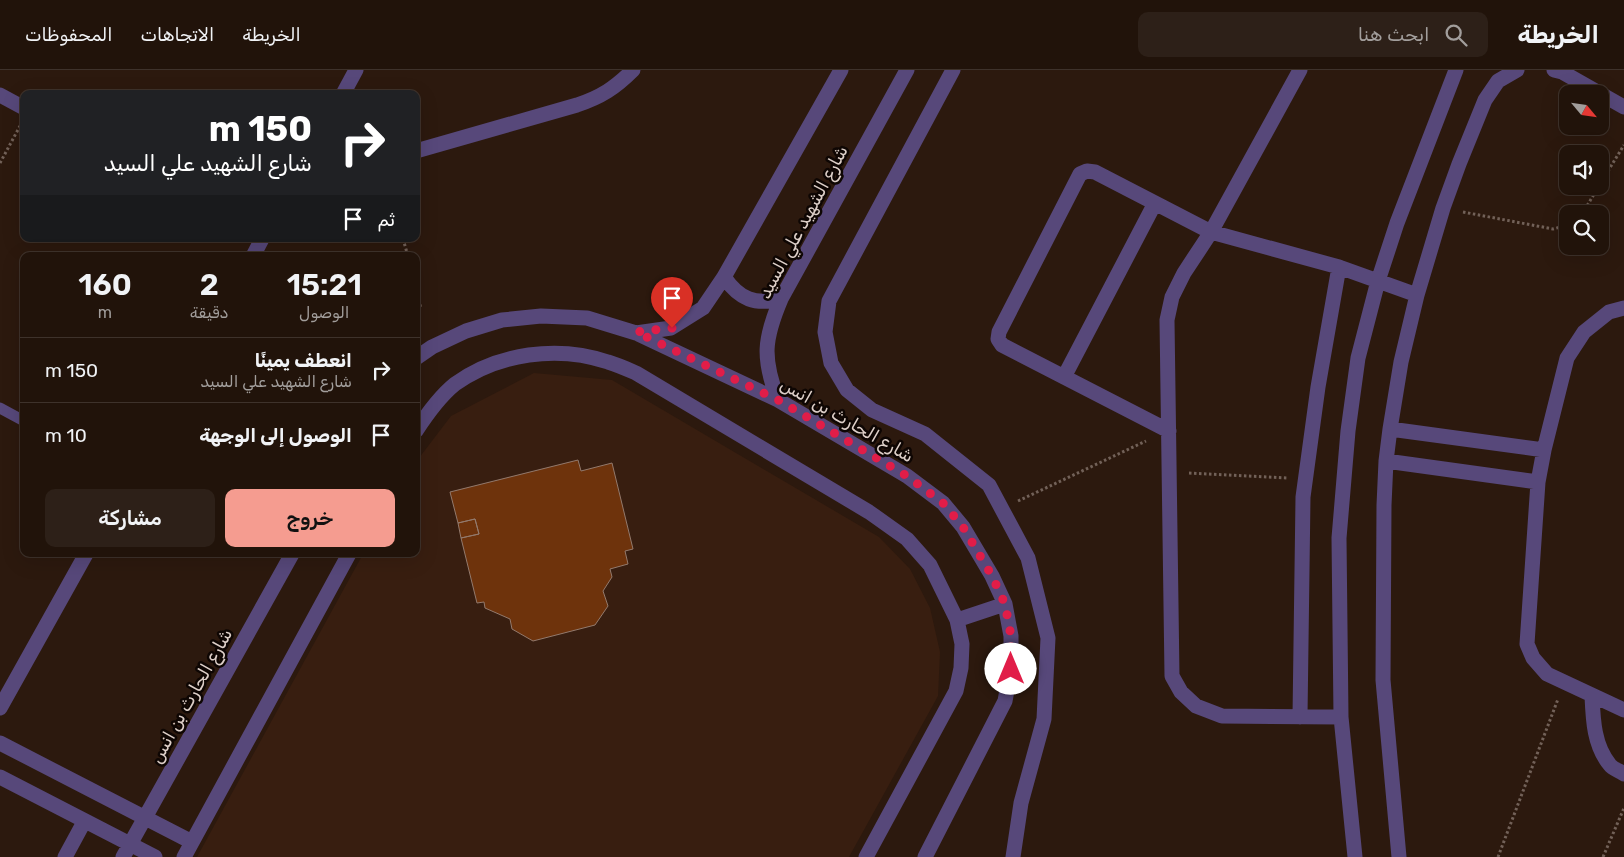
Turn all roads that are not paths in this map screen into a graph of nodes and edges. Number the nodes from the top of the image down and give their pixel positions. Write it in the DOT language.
graph roads {
  1 [pos="356,70"];
  2 [pos="633,70"];
  3 [pos="841,70"];
  4 [pos="907,70"];
  5 [pos="953,70"];
  6 [pos="1300,70"];
  7 [pos="1456,70"];
  8 [pos="1516,70"];
  9 [pos="1554,70"];
  10 [pos="345,90"];
  11 [pos="0,95"];
  12 [pos="20,106"];
  13 [pos="1624,106"];
  14 [pos="420,149"];
  15 [pos="1155,203"];
  16 [pos="1211,232"];
  17 [pos="1339,268"];
  18 [pos="724,277"];
  19 [pos="1378,281"];
  20 [pos="1417,295"];
  21 [pos="782,299"];
  22 [pos="1624,308"];
  23 [pos="636,332"];
  24 [pos="420,356"];
  25 [pos="1064,377"];
  26 [pos="778,400"];
  27 [pos="0,408"];
  28 [pos="20,420"];
  29 [pos="420,425"];
  30 [pos="1390,429"];
  31 [pos="1169,431"];
  32 [pos="1544,450"];
  33 [pos="1386,461"];
  34 [pos="1538,482"];
  35 [pos="84,557"];
  36 [pos="290,557"];
  37 [pos="347,557"];
  38 [pos="1005,604"];
  39 [pos="956,620"];
  40 [pos="1592,696"];
  41 [pos="0,708"];
  42 [pos="1624,710"];
  43 [pos="1300,718"];
  44 [pos="1341,718"];
  45 [pos="0,743"];
  46 [pos="1624,774"];
  47 [pos="0,777"];
  48 [pos="144,817"];
  49 [pos="84,822"];
  50 [pos="192,842"];
  51 [pos="126,851"];
  52 [pos="65,857"];
  53 [pos="155,857"];
  54 [pos="184,857"];
  55 [pos="866,857"];
  56 [pos="925,857"];
  57 [pos="1013,857"];
  58 [pos="1355,857"];
  59 [pos="1399,857"];
  1 -- 10 [label="street"];
  2 -- 14 [label="street"];
  3 -- 18 [label="street"];
  4 -- 21 [label="street, شارع الشهيد علي السيد"];
  5 -- 57 [label="street"];
  6 -- 16 [label="street"];
  7 -- 19 [label="street"];
  8 -- 20 [label="street"];
  9 -- 13 [label="street"];
  11 -- 12 [label="street"];
  15 -- 16 [label="street"];
  15 -- 25 [label="street"];
  15 -- 25 [label="street"];
  16 -- 17 [label="street"];
  16 -- 31 [label="street"];
  17 -- 19 [label="street"];
  17 -- 43 [label="street"];
  18 -- 21 [label="street"];
  18 -- 23 [label="street"];
  19 -- 20 [label="street"];
  19 -- 44 [label="street"];
  20 -- 30 [label="street"];
  21 -- 26 [label="street, شارع الشهيد علي السيد"];
  22 -- 32 [label="street"];
  23 -- 24 [label="street, شارع الحارث بن انس"];
  23 -- 26 [label="street, شارع الحارث بن انس"];
  25 -- 31 [label="street"];
  26 -- 38 [label="street, شارع الحارث بن انس"];
  27 -- 28 [label="lane"];
  29 -- 39 [label="street"];
  30 -- 32 [label="street"];
  30 -- 33 [label="street"];
  31 -- 43 [label="street"];
  32 -- 34 [label="street"];
  33 -- 34 [label="street"];
  33 -- 59 [label="street"];
  34 -- 40 [label="street"];
  35 -- 41 [label="street"];
  36 -- 48 [label="street, شارع الحارث بن انس"];
  37 -- 50 [label="street"];
  38 -- 39 [label="street"];
  38 -- 56 [label="street, شارع الحارث بن انس"];
  39 -- 55 [label="street"];
  40 -- 42 [label="street"];
  40 -- 46 [label="street"];
  43 -- 44 [label="street"];
  44 -- 58 [label="street"];
  45 -- 48 [label="street"];
  47 -- 49 [label="street"];
  48 -- 50 [label="street"];
  48 -- 51 [label="street, شارع الحارث بن انس"];
  49 -- 51 [label="street"];
  49 -- 52 [label="street"];
  50 -- 54 [label="street"];
  51 -- 53 [label="street"];
}
